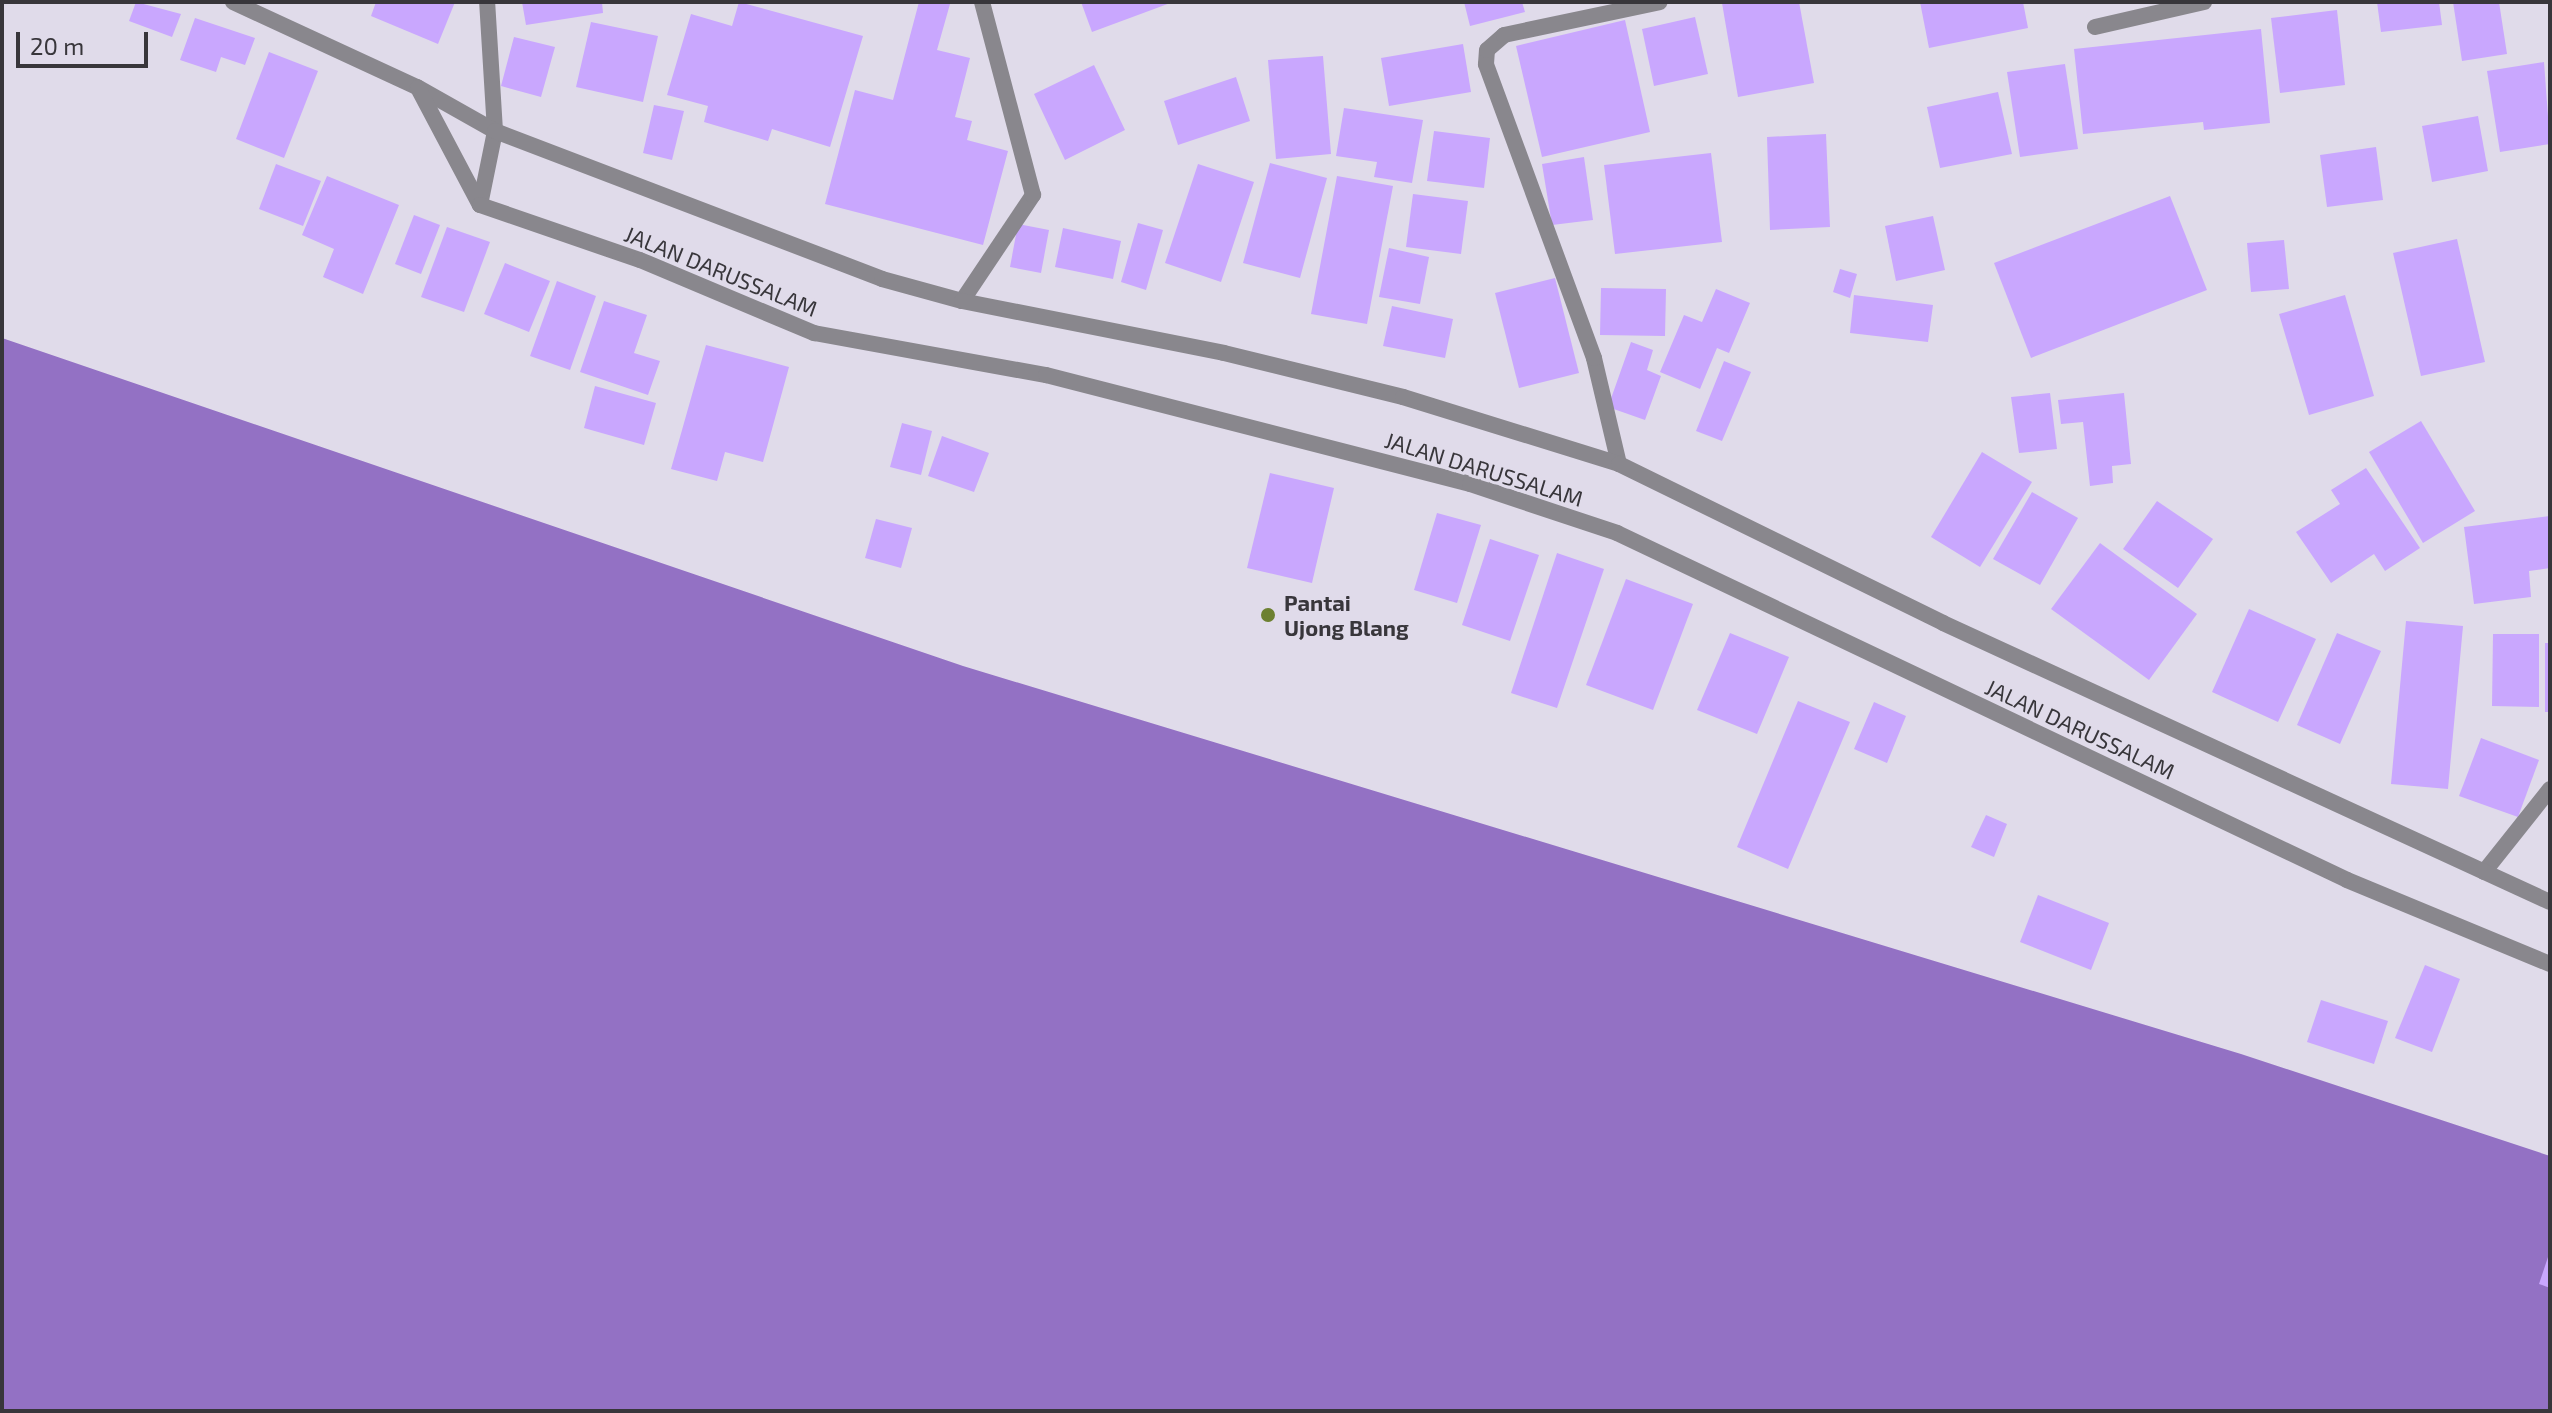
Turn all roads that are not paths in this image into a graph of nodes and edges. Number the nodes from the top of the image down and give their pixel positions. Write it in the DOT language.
graph roads {
  1 [pos="233,2"];
  2 [pos="487,2"];
  3 [pos="982,2"];
  4 [pos="1660,2"];
  5 [pos="2204,2"];
  6 [pos="2095,27"];
  7 [pos="417,87"];
  8 [pos="495,131"];
  9 [pos="480,205"];
  10 [pos="962,301"];
  11 [pos="1619,464"];
  12 [pos="2550,789"];
  13 [pos="2484,872"];
  14 [pos="2550,902"];
  15 [pos="2550,964"];
  1 -- 7 [label="street, JALAN DARUSSALAM"];
  2 -- 8 [label="street"];
  3 -- 10 [label="street"];
  4 -- 11 [label="street"];
  5 -- 6 [label="street"];
  7 -- 8 [label="street, JALAN DARUSSALAM"];
  7 -- 9 [label="street"];
  8 -- 9 [label="street"];
  8 -- 10 [label="street, JALAN DARUSSALAM"];
  9 -- 15 [label="street, JALAN DARUSSALAM"];
  10 -- 11 [label="street, JALAN DARUSSALAM"];
  11 -- 13 [label="street, JALAN DARUSSALAM"];
  12 -- 13 [label="street"];
  13 -- 14 [label="street, JALAN DARUSSALAM"];
}
